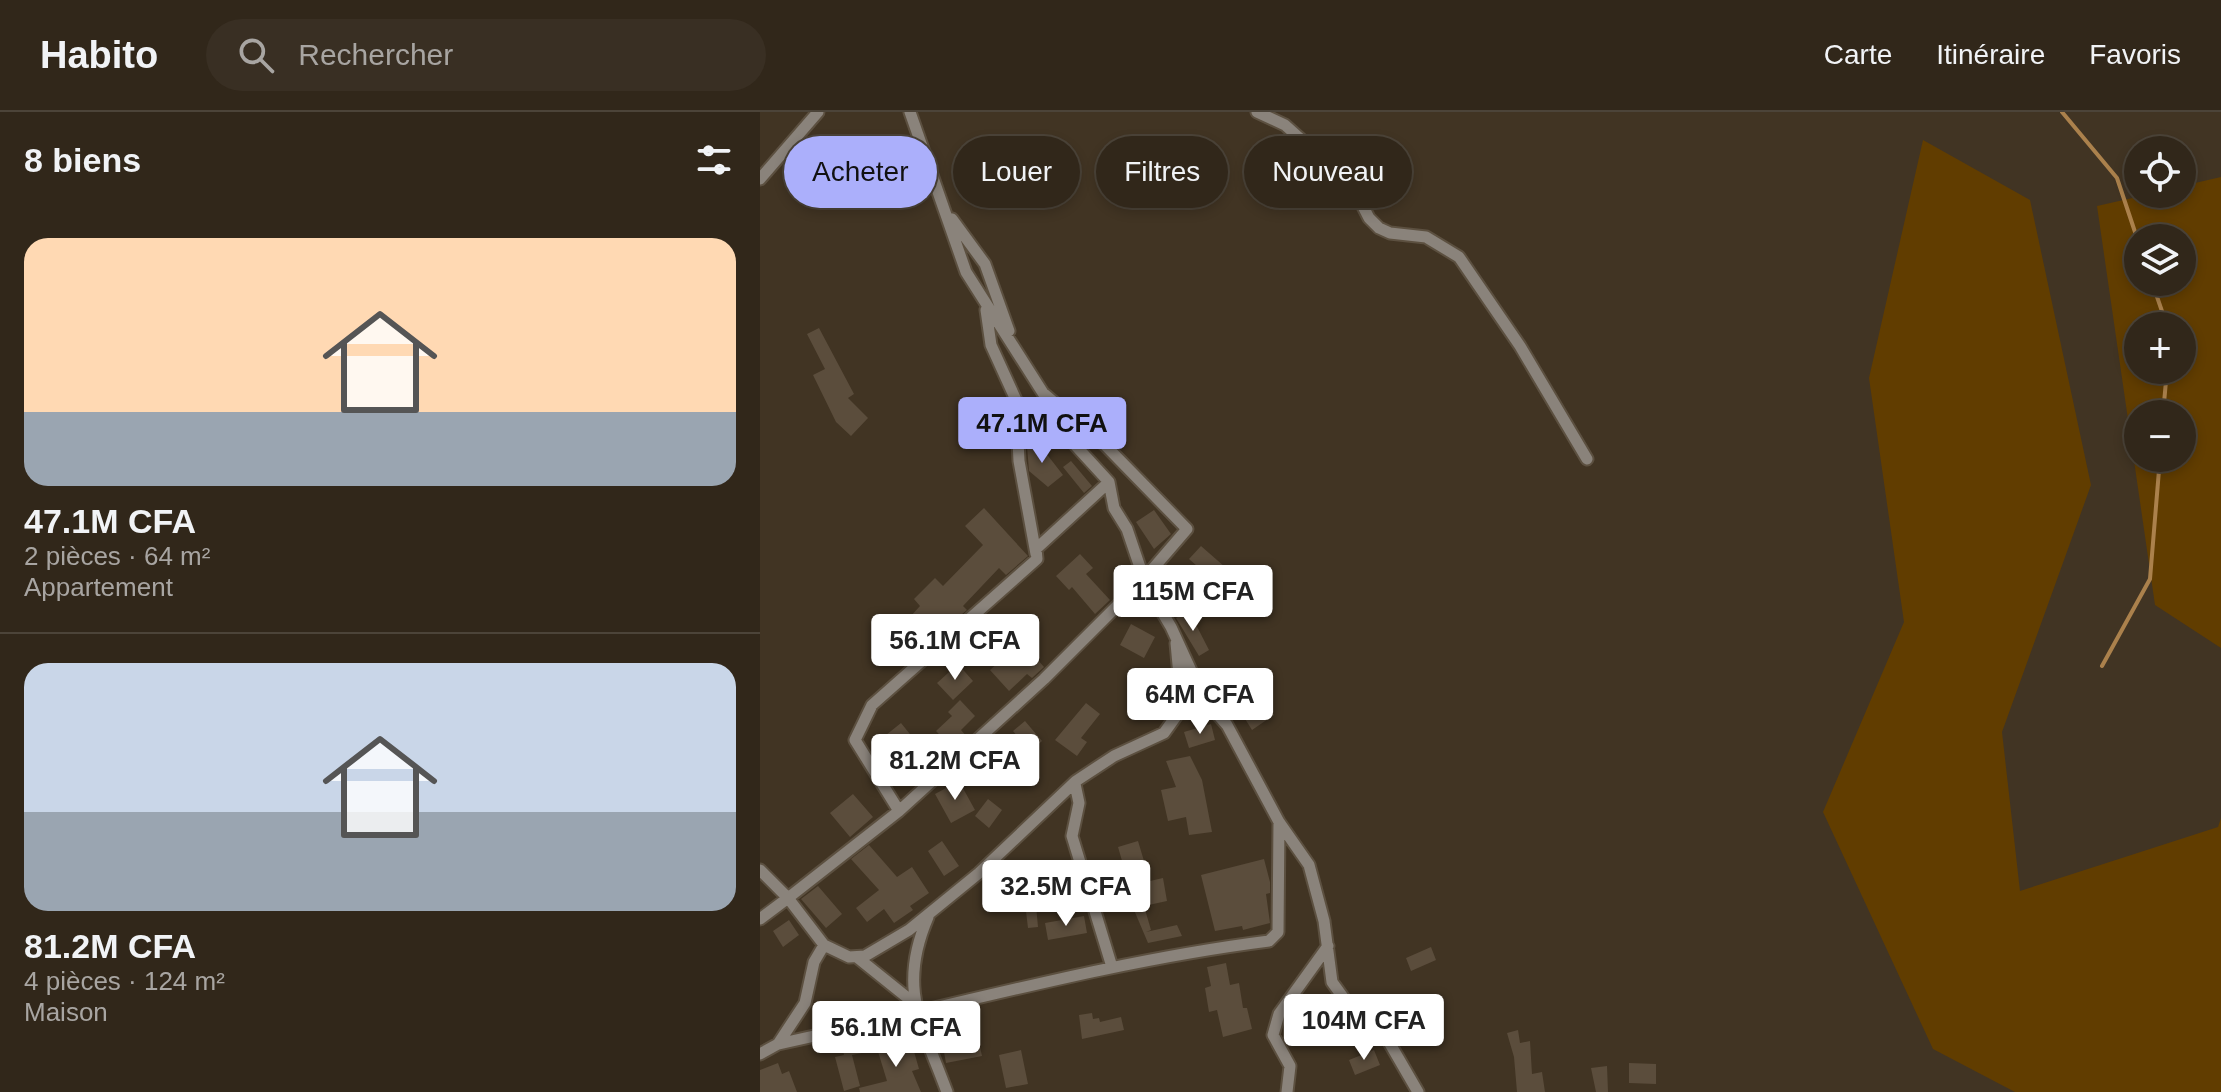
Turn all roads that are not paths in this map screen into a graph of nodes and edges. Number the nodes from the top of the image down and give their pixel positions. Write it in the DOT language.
graph roads {
  1 [pos="818,112"];
  2 [pos="910,112"];
  3 [pos="1257,112"];
  4 [pos="760,179"];
  5 [pos="947,212"];
  6 [pos="985,306"];
  7 [pos="1014,346"];
  8 [pos="1043,393"];
  9 [pos="1587,459"];
  10 [pos="1109,482"];
  11 [pos="1037,559"];
  12 [pos="1144,579"];
  13 [pos="1176,643"];
  14 [pos="1075,784"];
  15 [pos="899,811"];
  16 [pos="1279,822"];
  17 [pos="760,870"];
  18 [pos="788,898"];
  19 [pos="930,912"];
  20 [pos="760,919"];
  21 [pos="824,945"];
  22 [pos="1328,946"];
  23 [pos="858,958"];
  24 [pos="1112,967"];
  25 [pos="916,1007"];
  26 [pos="778,1044"];
  27 [pos="760,1054"];
  28 [pos="947,1092"];
  29 [pos="1287,1092"];
  30 [pos="1418,1092"];
  1 -- 4 [label="street"];
  2 -- 5 [label="street"];
  3 -- 9 [label="street"];
  5 -- 6 [label="street"];
  5 -- 7 [label="street"];
  6 -- 7 [label="street"];
  6 -- 11 [label="street"];
  7 -- 8 [label="street"];
  8 -- 10 [label="street"];
  8 -- 12 [label="street"];
  10 -- 11 [label="street"];
  10 -- 12 [label="street"];
  11 -- 15 [label="street"];
  12 -- 13 [label="street"];
  12 -- 15 [label="street"];
  13 -- 14 [label="street"];
  13 -- 16 [label="street"];
  14 -- 19 [label="street"];
  14 -- 24 [label="street"];
  15 -- 18 [label="street"];
  16 -- 22 [label="street"];
  16 -- 24 [label="street"];
  17 -- 18 [label="street"];
  18 -- 20 [label="street"];
  18 -- 21 [label="street"];
  19 -- 23 [label="street"];
  19 -- 25 [label="street"];
  21 -- 23 [label="street"];
  21 -- 26 [label="street"];
  22 -- 29 [label="street"];
  22 -- 30 [label="street"];
  23 -- 25 [label="street"];
  24 -- 25 [label="street"];
  25 -- 26 [label="street"];
  25 -- 28 [label="street"];
  26 -- 27 [label="street"];
}
